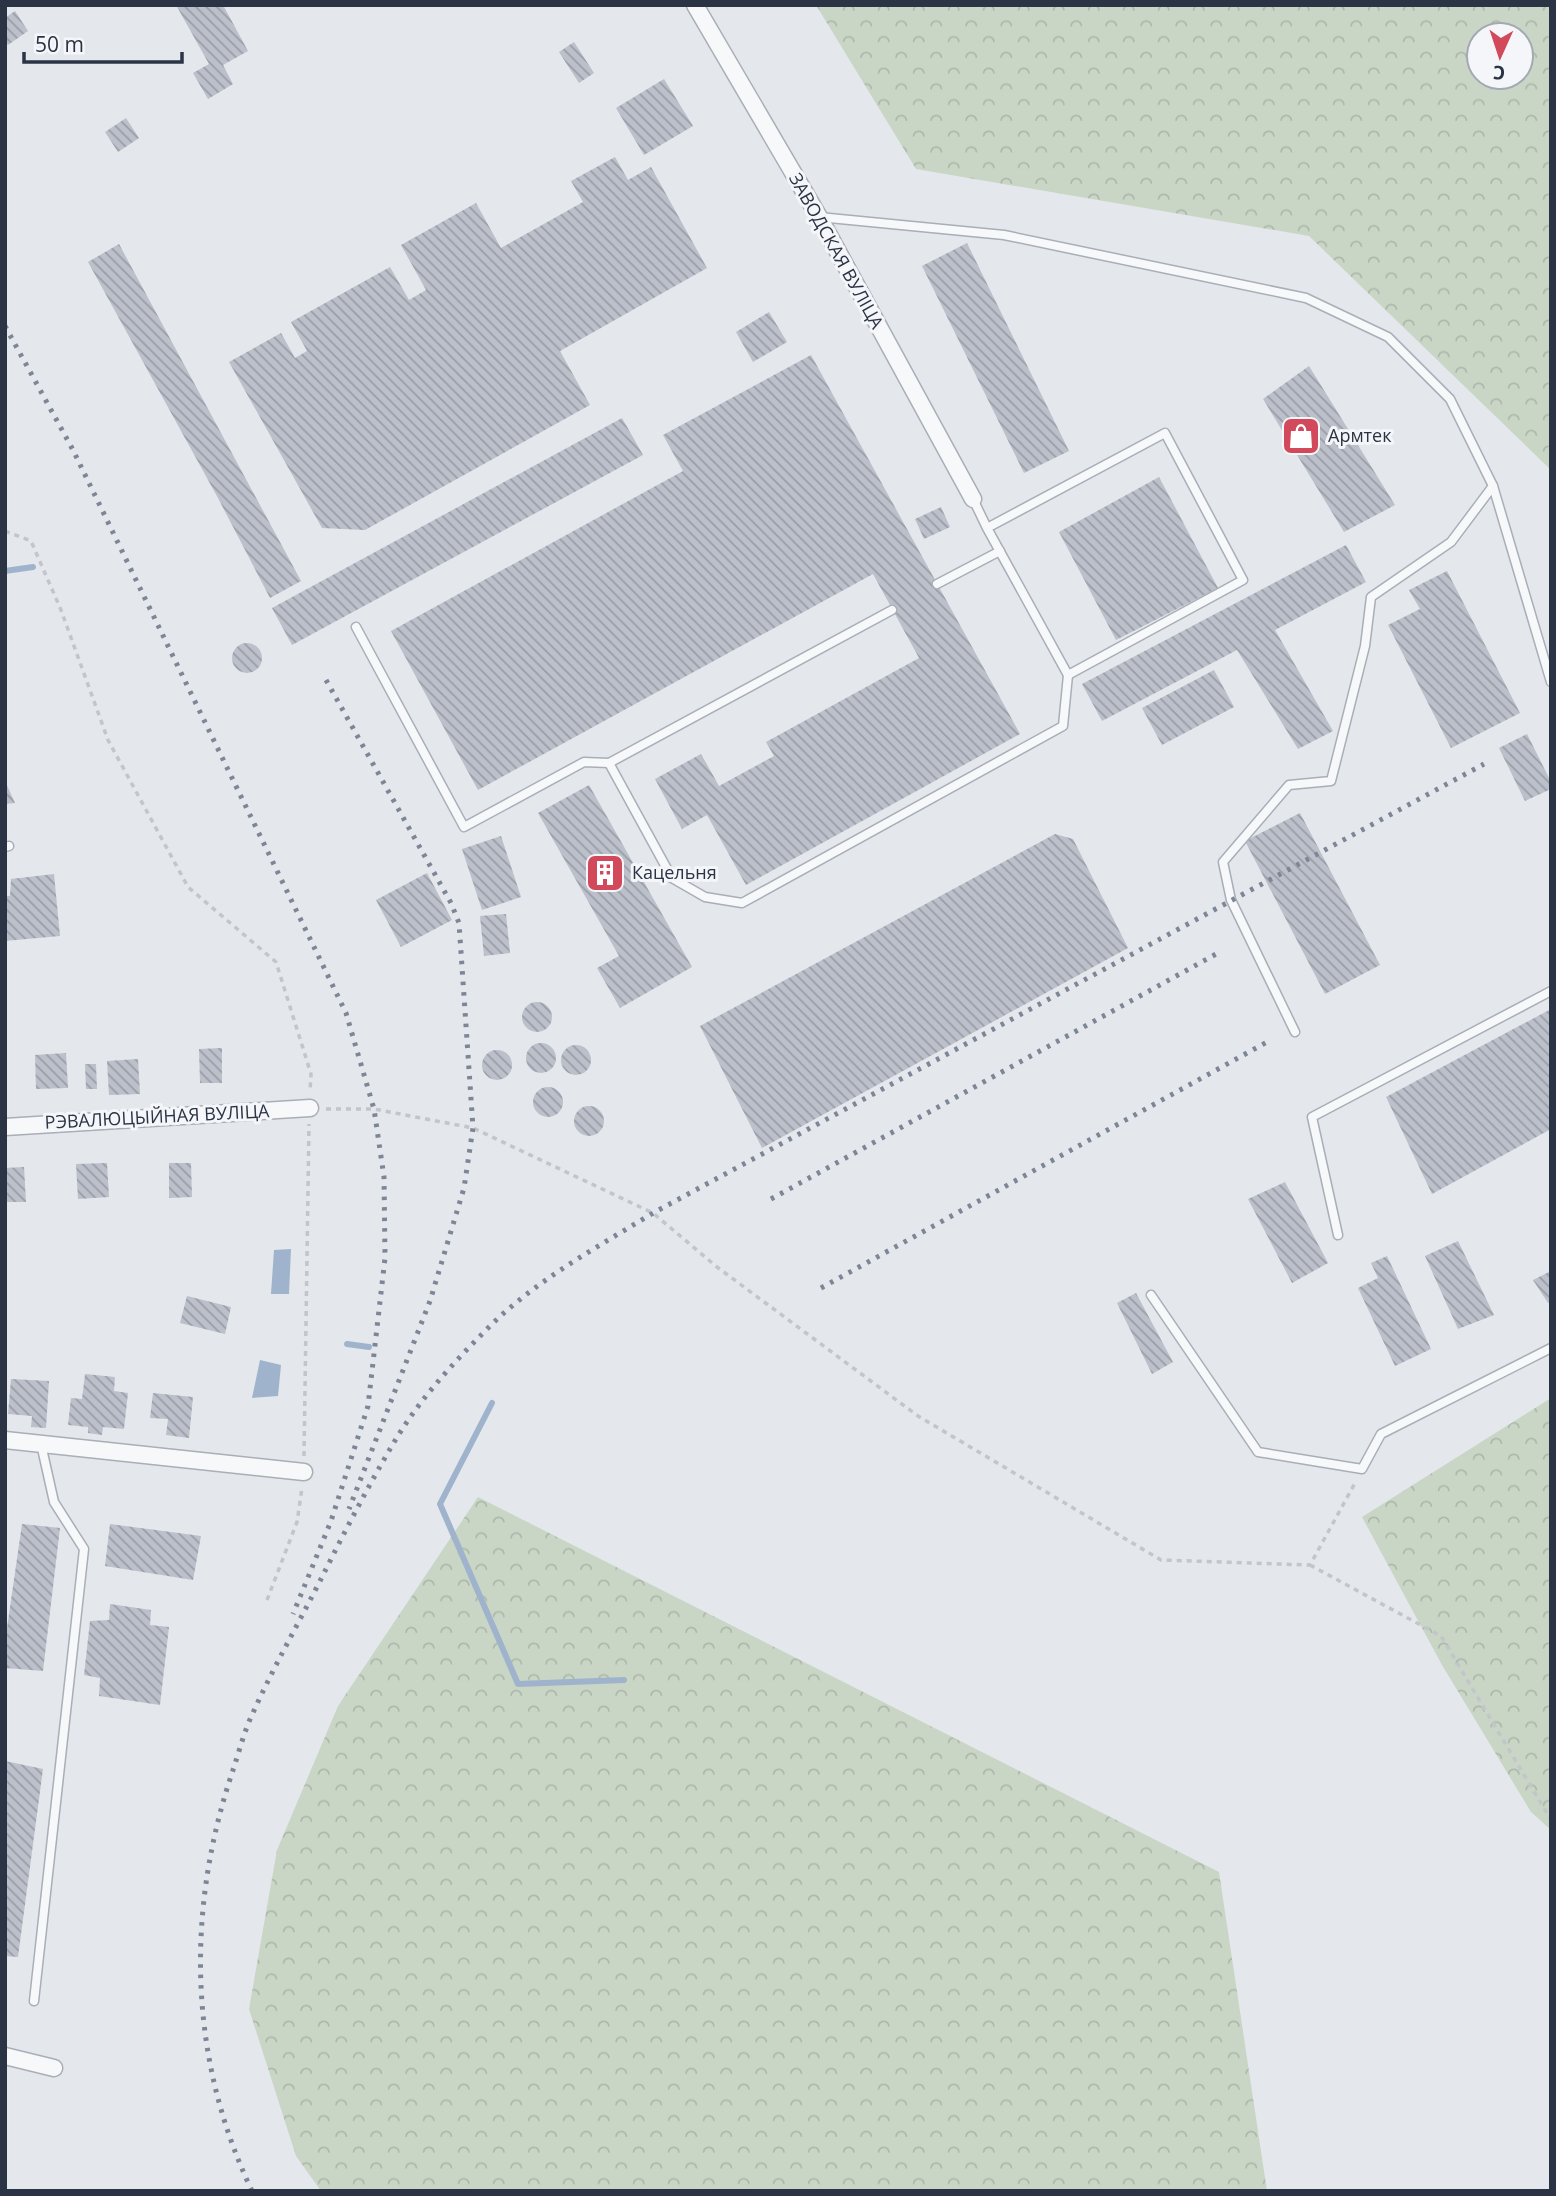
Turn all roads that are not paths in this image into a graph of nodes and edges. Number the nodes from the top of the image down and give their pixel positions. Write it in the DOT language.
graph roads {
  1 [pos="695,5"];
  2 [pos="819,217"];
  3 [pos="1493,486"];
  4 [pos="973,499"];
  5 [pos="987,528"];
  6 [pos="1000,551"];
  7 [pos="937,584"];
  8 [pos="892,610"];
  9 [pos="356,627"];
  10 [pos="1068,675"];
  11 [pos="1551,682"];
  12 [pos="609,762"];
  13 [pos="1551,991"];
  14 [pos="1295,1032"];
  15 [pos="310,1108"];
  16 [pos="5,1126"];
  17 [pos="1338,1235"];
  18 [pos="1151,1295"];
  19 [pos="1551,1348"];
  20 [pos="5,1440"];
  21 [pos="41,1444"];
  22 [pos="304,1472"];
  23 [pos="34,2001"];
  24 [pos="5,2056"];
  25 [pos="54,2068"];
  1 -- 2 [label="street, ЗАВОДСКАЯ ВУЛІЦА"];
  2 -- 3 [label="lane"];
  2 -- 4 [label="street, ЗАВОДСКАЯ ВУЛІЦА"];
  3 -- 11 [label="lane"];
  3 -- 14 [label="lane"];
  4 -- 5 [label="lane"];
  5 -- 6 [label="lane"];
  5 -- 10 [label="lane"];
  6 -- 7 [label="lane"];
  6 -- 10 [label="lane"];
  8 -- 12 [label="lane"];
  9 -- 12 [label="lane"];
  10 -- 12 [label="lane"];
  13 -- 17 [label="lane"];
  15 -- 16 [label="street, РЭВАЛЮЦЫЙНАЯ ВУЛІЦА"];
  18 -- 19 [label="lane"];
  20 -- 21 [label="street"];
  21 -- 22 [label="street"];
  21 -- 23 [label="lane"];
  24 -- 25 [label="street"];
}
